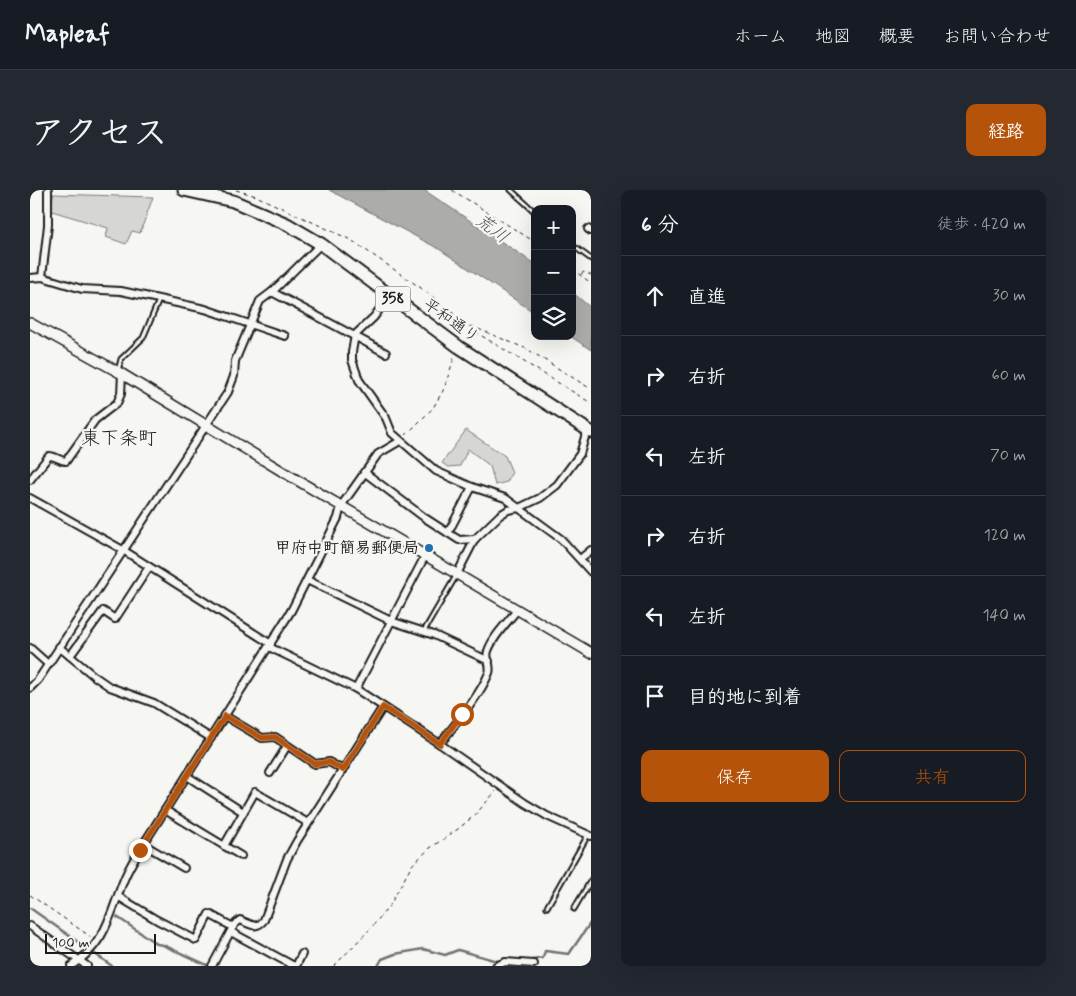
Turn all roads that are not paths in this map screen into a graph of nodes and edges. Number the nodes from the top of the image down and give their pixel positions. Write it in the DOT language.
graph roads {
  1 [pos="48,190"];
  2 [pos="184,190"];
  3 [pos="511,190"];
  4 [pos="531,208"];
  5 [pos="321,244"];
  6 [pos="576,248"];
  7 [pos="591,259"];
  8 [pos="42,277"];
  9 [pos="30,278"];
  10 [pos="272,292"];
  11 [pos="389,296"];
  12 [pos="160,299"];
  13 [pos="30,323"];
  14 [pos="249,324"];
  15 [pos="356,335"];
  16 [pos="285,336"];
  17 [pos="386,353"];
  18 [pos="120,373"];
  19 [pos="206,426"];
  20 [pos="589,431"];
  21 [pos="400,441"];
  22 [pos="364,472"];
  23 [pos="30,480"];
  24 [pos="472,487"];
  25 [pos="30,498"];
  26 [pos="342,506"];
  27 [pos="519,508"];
  28 [pos="448,532"];
  29 [pos="475,539"];
  30 [pos="123,550"];
  31 [pos="591,550"];
  32 [pos="425,556"];
  33 [pos="580,559"];
  34 [pos="149,567"];
  35 [pos="591,572"];
  36 [pos="457,574"];
  37 [pos="307,580"];
  38 [pos="517,610"];
  39 [pos="391,621"];
  40 [pos="424,632"];
  41 [pos="270,645"];
  42 [pos="59,647"];
  43 [pos="30,648"];
  44 [pos="591,653"];
  45 [pos="70,656"];
  46 [pos="489,661"];
  47 [pos="48,664"];
  48 [pos="30,688"];
  49 [pos="356,689"];
  50 [pos="383,707"];
  51 [pos="225,716"];
  52 [pos="211,738"];
  53 [pos="440,744"];
  54 [pos="287,746"];
  55 [pos="343,770"];
  56 [pos="270,773"];
  57 [pos="187,776"];
  58 [pos="165,810"];
  59 [pos="243,812"];
  60 [pos="308,824"];
  61 [pos="589,836"];
  62 [pos="144,844"];
  63 [pos="224,846"];
  64 [pos="240,856"];
  65 [pos="184,868"];
  66 [pos="591,880"];
  67 [pos="119,897"];
  68 [pos="547,907"];
  69 [pos="574,909"];
  70 [pos="30,926"];
  71 [pos="232,929"];
  72 [pos="302,954"];
  73 [pos="81,959"];
  74 [pos="534,964"];
  75 [pos="214,965"];
  76 [pos="72,966"];
  77 [pos="86,966"];
  78 [pos="295,966"];
  79 [pos="496,966"];
  1 -- 8 [label="street"];
  2 -- 5 [label="highway, 平和通り / 358"];
  3 -- 4 [label="lane"];
  5 -- 10 [label="street"];
  5 -- 11 [label="highway, 平和通り / 358"];
  6 -- 7 [label="lane"];
  8 -- 9 [label="street"];
  8 -- 12 [label="street"];
  10 -- 14 [label="street"];
  10 -- 15 [label="street"];
  11 -- 15 [label="street"];
  11 -- 20 [label="highway, 平和通り / 358"];
  12 -- 14 [label="street"];
  12 -- 18 [label="lane"];
  13 -- 18 [label="street"];
  14 -- 16 [label="street"];
  14 -- 19 [label="street"];
  15 -- 17 [label="street"];
  15 -- 21 [label="street"];
  18 -- 19 [label="street"];
  18 -- 23 [label="street"];
  19 -- 26 [label="street"];
  19 -- 30 [label="street"];
  20 -- 27 [label="street"];
  21 -- 22 [label="street"];
  21 -- 24 [label="street"];
  22 -- 26 [label="street"];
  22 -- 28 [label="street"];
  24 -- 27 [label="street"];
  24 -- 28 [label="street"];
  25 -- 30 [label="street"];
  26 -- 32 [label="street"];
  26 -- 37 [label="street"];
  27 -- 29 [label="street"];
  27 -- 33 [label="street"];
  28 -- 29 [label="street"];
  29 -- 36 [label="street"];
  30 -- 34 [label="street"];
  30 -- 42 [label="street"];
  31 -- 33 [label="street"];
  32 -- 36 [label="street"];
  32 -- 39 [label="street"];
  33 -- 35 [label="street"];
  34 -- 41 [label="street"];
  34 -- 45 [label="street"];
  36 -- 38 [label="street"];
  36 -- 40 [label="lane"];
  37 -- 39 [label="street"];
  37 -- 41 [label="street"];
  38 -- 44 [label="street"];
  38 -- 46 [label="street"];
  39 -- 40 [label="street"];
  39 -- 49 [label="street"];
  40 -- 46 [label="street"];
  41 -- 49 [label="street"];
  41 -- 51 [label="street"];
  42 -- 45 [label="street"];
  42 -- 47 [label="street"];
  43 -- 47 [label="street"];
  45 -- 52 [label="street"];
  46 -- 53 [label="street"];
  47 -- 48 [label="street"];
  49 -- 50 [label="street"];
  50 -- 53 [label="street"];
  50 -- 55 [label="street"];
  51 -- 52 [label="street"];
  51 -- 54 [label="street"];
  52 -- 57 [label="street"];
  53 -- 61 [label="street"];
  54 -- 55 [label="street"];
  54 -- 56 [label="street"];
  55 -- 60 [label="street"];
  57 -- 58 [label="street"];
  57 -- 59 [label="street"];
  58 -- 62 [label="street"];
  58 -- 63 [label="street"];
  59 -- 60 [label="street"];
  59 -- 63 [label="street"];
  60 -- 71 [label="street"];
  61 -- 68 [label="lane"];
  62 -- 65 [label="street"];
  62 -- 67 [label="street"];
  63 -- 64 [label="street"];
  66 -- 69 [label="lane"];
  67 -- 71 [label="street"];
  67 -- 73 [label="street"];
  70 -- 73 [label="street"];
  71 -- 75 [label="street"];
  71 -- 78 [label="street"];
  72 -- 78 [label="street"];
  73 -- 76 [label="street"];
  73 -- 77 [label="street"];
  74 -- 79 [label="street"];
}
